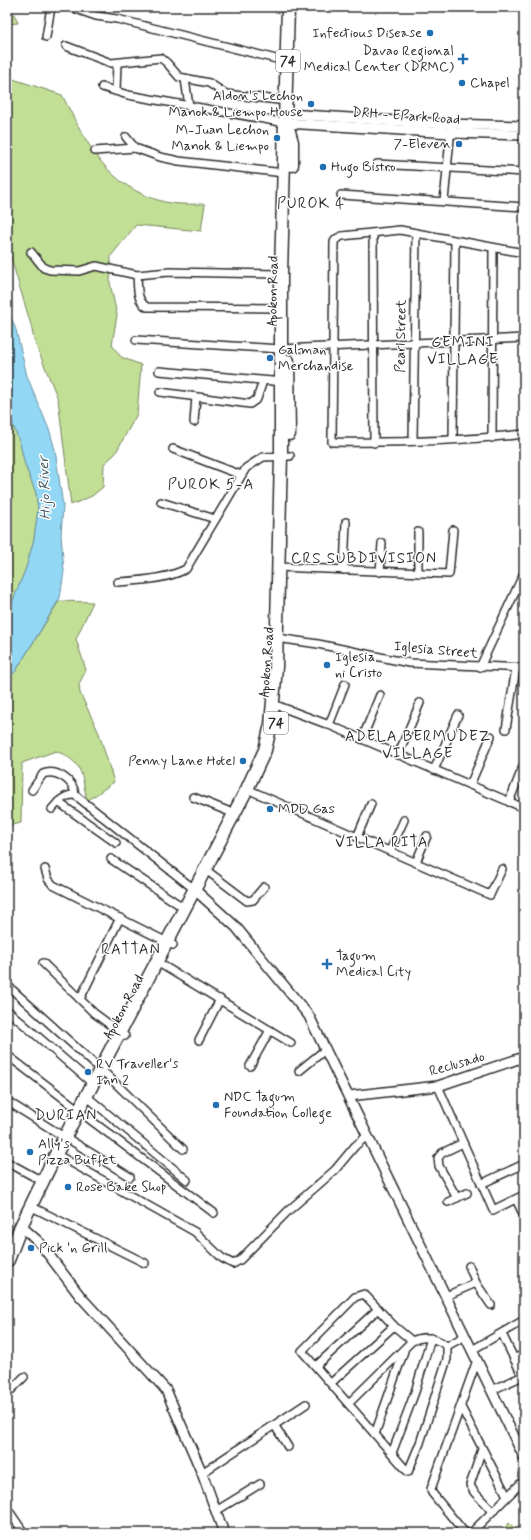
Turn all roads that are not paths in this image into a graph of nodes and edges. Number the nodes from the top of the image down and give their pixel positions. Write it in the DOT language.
graph roads {
  1 [pos="50,7"];
  2 [pos="70,7"];
  3 [pos="288,7"];
  4 [pos="46,37"];
  5 [pos="66,46"];
  6 [pos="288,62"];
  7 [pos="117,63"];
  8 [pos="185,79"];
  9 [pos="102,87"];
  10 [pos="116,92"];
  11 [pos="287,101"];
  12 [pos="189,106"];
  13 [pos="286,119"];
  14 [pos="524,126"];
  15 [pos="451,129"];
  16 [pos="524,135"];
  17 [pos="126,137"];
  18 [pos="135,148"];
  19 [pos="95,151"];
  20 [pos="377,164"];
  21 [pos="447,168"];
  22 [pos="524,172"];
  23 [pos="284,174"];
  24 [pos="341,195"];
  25 [pos="444,201"];
  26 [pos="524,206"];
  27 [pos="416,232"];
  28 [pos="374,234"];
  29 [pos="455,241"];
  30 [pos="493,248"];
  31 [pos="31,252"];
  32 [pos="524,253"];
  33 [pos="281,274"];
  34 [pos="137,275"];
  35 [pos="282,308"];
  36 [pos="494,338"];
  37 [pos="524,338"];
  38 [pos="136,340"];
  39 [pos="454,340"];
  40 [pos="414,342"];
  41 [pos="374,344"];
  42 [pos="333,346"];
  43 [pos="284,349"];
  44 [pos="159,371"];
  45 [pos="262,381"];
  46 [pos="285,382"];
  47 [pos="160,392"];
  48 [pos="196,397"];
  49 [pos="194,422"];
  50 [pos="524,434"];
  51 [pos="492,438"];
  52 [pos="453,439"];
  53 [pos="413,441"];
  54 [pos="374,443"];
  55 [pos="173,449"];
  56 [pos="285,456"];
  57 [pos="241,475"];
  58 [pos="161,502"];
  59 [pos="215,519"];
  60 [pos="346,522"];
  61 [pos="453,530"];
  62 [pos="418,532"];
  63 [pos="382,543"];
  64 [pos="281,567"];
  65 [pos="344,570"];
  66 [pos="380,572"];
  67 [pos="418,573"];
  68 [pos="524,573"];
  69 [pos="118,582"];
  70 [pos="280,638"];
  71 [pos="480,667"];
  72 [pos="520,668"];
  73 [pos="345,684"];
  74 [pos="380,695"];
  75 [pos="420,703"];
  76 [pos="276,705"];
  77 [pos="458,715"];
  78 [pos="328,725"];
  79 [pos="506,729"];
  80 [pos="491,736"];
  81 [pos="362,739"];
  82 [pos="398,755"];
  83 [pos="524,764"];
  84 [pos="434,770"];
  85 [pos="470,785"];
  86 [pos="32,790"];
  87 [pos="250,790"];
  88 [pos="75,795"];
  89 [pos="194,797"];
  90 [pos="58,802"];
  91 [pos="510,802"];
  92 [pos="371,804"];
  93 [pos="524,808"];
  94 [pos="52,809"];
  95 [pos="235,814"];
  96 [pos="404,820"];
  97 [pos="357,836"];
  98 [pos="427,836"];
  99 [pos="116,843"];
  100 [pos="390,851"];
  101 [pos="111,859"];
  102 [pos="416,862"];
  103 [pos="45,869"];
  104 [pos="502,869"];
  105 [pos="209,872"];
  106 [pos="264,887"];
  107 [pos="197,891"];
  108 [pos="184,908"];
  109 [pos="120,918"];
  110 [pos="170,943"];
  111 [pos="42,963"];
  112 [pos="160,963"];
  113 [pos="7,985"];
  114 [pos="80,999"];
  115 [pos="220,999"];
  116 [pos="7,1010"];
  117 [pos="270,1030"];
  118 [pos="123,1034"];
  119 [pos="199,1040"];
  120 [pos="291,1043"];
  121 [pos="326,1049"];
  122 [pos="7,1055"];
  123 [pos="524,1057"];
  124 [pos="250,1066"];
  125 [pos="299,1071"];
  126 [pos="103,1072"];
  127 [pos="94,1084"];
  128 [pos="438,1086"];
  129 [pos="349,1096"];
  130 [pos="91,1100"];
  131 [pos="7,1101"];
  132 [pos="81,1113"];
  133 [pos="367,1136"];
  134 [pos="67,1138"];
  135 [pos="463,1143"];
  136 [pos="183,1149"];
  137 [pos="58,1155"];
  138 [pos="7,1162"];
  139 [pos="524,1164"];
  140 [pos="130,1177"];
  141 [pos="186,1180"];
  142 [pos="42,1181"];
  143 [pos="481,1184"];
  144 [pos="467,1193"];
  145 [pos="524,1195"];
  146 [pos="457,1198"];
  147 [pos="516,1199"];
  148 [pos="448,1202"];
  149 [pos="33,1207"];
  150 [pos="214,1213"];
  151 [pos="524,1216"];
  152 [pos="23,1228"];
  153 [pos="7,1261"];
  154 [pos="145,1263"];
  155 [pos="469,1266"];
  156 [pos="476,1283"];
  157 [pos="446,1296"];
  158 [pos="491,1305"];
  159 [pos="378,1309"];
  160 [pos="524,1320"];
  161 [pos="394,1326"];
  162 [pos="502,1334"];
  163 [pos="465,1336"];
  164 [pos="431,1338"];
  165 [pos="412,1341"];
  166 [pos="447,1346"];
  167 [pos="405,1348"];
  168 [pos="472,1350"];
  169 [pos="524,1354"];
  170 [pos="514,1359"];
  171 [pos="477,1360"];
  172 [pos="316,1366"];
  173 [pos="24,1377"];
  174 [pos="523,1377"];
  175 [pos="331,1383"];
  176 [pos="492,1390"];
  177 [pos="7,1394"];
  178 [pos="349,1403"];
  179 [pos="306,1404"];
  180 [pos="461,1407"];
  181 [pos="275,1426"];
  182 [pos="375,1434"];
  183 [pos="288,1447"];
  184 [pos="482,1449"];
  185 [pos="392,1453"];
  186 [pos="524,1457"];
  187 [pos="202,1473"];
  188 [pos="524,1480"];
  189 [pos="260,1484"];
  190 [pos="506,1496"];
  191 [pos="7,1508"];
  192 [pos="216,1511"];
  193 [pos="492,1511"];
  194 [pos="24,1533"];
  195 [pos="224,1533"];
  196 [pos="465,1533"];
  197 [pos="472,1533"];
  1 -- 4 [label="street"];
  2 -- 6 [label="street"];
  3 -- 6 [label="highway, Apokon Road / 74"];
  5 -- 7 [label="street"];
  6 -- 11 [label="highway, Apokon Road / 74"];
  7 -- 8 [label="street"];
  7 -- 10 [label="street"];
  8 -- 11 [label="street"];
  8 -- 12 [label="street"];
  9 -- 10 [label="street"];
  10 -- 12 [label="street"];
  11 -- 13 [label="highway, Apokon Road / 74"];
  12 -- 13 [label="street"];
  13 -- 15 [label="street, DRH - EPark Road"];
  13 -- 23 [label="highway, Apokon Road / 74"];
  13 -- 43 [label="highway, Apokon Road / 74"];
  14 -- 15 [label="street, DRH - EPark Road"];
  15 -- 16 [label="street, DRH - EPark Road"];
  15 -- 21 [label="street"];
  17 -- 18 [label="street"];
  18 -- 19 [label="street"];
  18 -- 23 [label="street"];
  20 -- 21 [label="street"];
  21 -- 22 [label="street"];
  21 -- 25 [label="street"];
  23 -- 33 [label="highway, Apokon Road / 74"];
  24 -- 25 [label="street"];
  25 -- 26 [label="street"];
  27 -- 28 [label="street"];
  27 -- 29 [label="street"];
  27 -- 40 [label="street, Pearl Street"];
  28 -- 41 [label="street"];
  28 -- 42 [label="street"];
  29 -- 30 [label="street"];
  29 -- 39 [label="street"];
  30 -- 32 [label="street"];
  30 -- 36 [label="street"];
  31 -- 34 [label="street"];
  33 -- 34 [label="street"];
  33 -- 35 [label="highway, Apokon Road / 74"];
  34 -- 35 [label="street"];
  35 -- 43 [label="highway, Apokon Road / 74"];
  36 -- 37 [label="street"];
  36 -- 39 [label="street"];
  36 -- 51 [label="street"];
  38 -- 43 [label="street"];
  39 -- 40 [label="street"];
  39 -- 52 [label="street"];
  40 -- 41 [label="street"];
  40 -- 53 [label="street, Pearl Street"];
  41 -- 42 [label="street"];
  41 -- 54 [label="street"];
  42 -- 43 [label="street"];
  42 -- 54 [label="street"];
  43 -- 46 [label="highway, Apokon Road / 74"];
  44 -- 45 [label="street"];
  45 -- 46 [label="street"];
  45 -- 48 [label="street"];
  46 -- 56 [label="highway, Apokon Road / 74"];
  47 -- 48 [label="street"];
  48 -- 49 [label="street"];
  50 -- 51 [label="street"];
  51 -- 52 [label="street"];
  52 -- 53 [label="street"];
  53 -- 54 [label="street"];
  55 -- 57 [label="street"];
  56 -- 57 [label="street"];
  56 -- 64 [label="highway, Apokon Road / 74"];
  57 -- 59 [label="street"];
  58 -- 59 [label="street"];
  59 -- 69 [label="street"];
  60 -- 65 [label="street"];
  61 -- 67 [label="street"];
  62 -- 67 [label="street"];
  63 -- 66 [label="street"];
  64 -- 65 [label="street"];
  64 -- 70 [label="highway, Apokon Road / 74"];
  65 -- 66 [label="street"];
  66 -- 67 [label="street"];
  68 -- 71 [label="street"];
  70 -- 71 [label="street, Iglesia Street"];
  70 -- 76 [label="highway, Apokon Road / 74"];
  71 -- 72 [label="street, Iglesia Street"];
  72 -- 79 [label="street"];
  73 -- 78 [label="street"];
  74 -- 81 [label="street"];
  75 -- 82 [label="street"];
  76 -- 78 [label="street"];
  76 -- 87 [label="highway, Apokon Road / 74"];
  77 -- 84 [label="street"];
  78 -- 81 [label="street"];
  80 -- 85 [label="street"];
  81 -- 82 [label="street"];
  82 -- 84 [label="street"];
  83 -- 91 [label="street"];
  84 -- 85 [label="street"];
  85 -- 91 [label="street"];
  86 -- 88 [label="street"];
  87 -- 95 [label="highway, Apokon Road / 74"];
  87 -- 97 [label="street"];
  87 -- 105 [label="highway, Apokon Road / 74"];
  88 -- 90 [label="street"];
  88 -- 107 [label="street"];
  89 -- 95 [label="street"];
  90 -- 94 [label="street"];
  90 -- 99 [label="street"];
  91 -- 93 [label="street"];
  92 -- 97 [label="street"];
  95 -- 105 [label="highway, Apokon Road / 74"];
  96 -- 100 [label="street"];
  97 -- 100 [label="street"];
  98 -- 102 [label="street"];
  100 -- 102 [label="street"];
  101 -- 108 [label="street"];
  102 -- 104 [label="street"];
  103 -- 109 [label="street"];
  105 -- 106 [label="street"];
  105 -- 107 [label="highway, Apokon Road / 74"];
  107 -- 108 [label="highway, Apokon Road / 74"];
  107 -- 110 [label="highway, Apokon Road / 74"];
  107 -- 121 [label="street"];
  108 -- 110 [label="highway, Apokon Road / 74"];
  109 -- 110 [label="street"];
  109 -- 114 [label="street"];
  110 -- 112 [label="highway, Apokon Road / 74"];
  111 -- 114 [label="street"];
  112 -- 115 [label="street"];
  112 -- 118 [label="highway, Apokon Road / 74"];
  113 -- 126 [label="street"];
  114 -- 118 [label="street"];
  115 -- 117 [label="street"];
  115 -- 119 [label="street"];
  116 -- 127 [label="street"];
  117 -- 120 [label="street"];
  117 -- 124 [label="street"];
  118 -- 126 [label="highway, Apokon Road / 74"];
  121 -- 125 [label="street"];
  121 -- 129 [label="street"];
  122 -- 132 [label="street"];
  123 -- 128 [label="street, Reclusado"];
  126 -- 127 [label="highway, Apokon Road / 74"];
  126 -- 130 [label="highway, Apokon Road / 74"];
  126 -- 136 [label="street"];
  127 -- 132 [label="highway, Apokon Road / 74"];
  128 -- 129 [label="street, Reclusado"];
  128 -- 135 [label="street"];
  129 -- 133 [label="street"];
  130 -- 132 [label="highway, Apokon Road / 74"];
  130 -- 141 [label="street"];
  131 -- 134 [label="street"];
  132 -- 134 [label="highway, Apokon Road / 74"];
  132 -- 150 [label="street"];
  133 -- 137 [label="street"];
  133 -- 157 [label="street"];
  134 -- 137 [label="highway, Apokon Road / 74"];
  134 -- 140 [label="street"];
  135 -- 143 [label="street"];
  135 -- 146 [label="street"];
  137 -- 142 [label="highway, Apokon Road / 74"];
  137 -- 149 [label="highway, Apokon Road / 74"];
  138 -- 142 [label="street"];
  139 -- 143 [label="street"];
  142 -- 149 [label="highway, Apokon Road / 74"];
  143 -- 147 [label="street"];
  144 -- 146 [label="street"];
  145 -- 147 [label="street"];
  146 -- 148 [label="street"];
  147 -- 151 [label="street"];
  149 -- 152 [label="highway, Apokon Road / 74"];
  149 -- 154 [label="street"];
  152 -- 153 [label="highway, Apokon Road / 74"];
  152 -- 187 [label="street"];
  155 -- 156 [label="street"];
  156 -- 157 [label="street"];
  156 -- 158 [label="street"];
  157 -- 163 [label="street"];
  159 -- 161 [label="street"];
  159 -- 172 [label="street"];
  159 -- 172 [label="street"];
  160 -- 162 [label="street"];
  161 -- 165 [label="street"];
  161 -- 175 [label="street"];
  162 -- 168 [label="street"];
  162 -- 170 [label="street"];
  163 -- 166 [label="street"];
  163 -- 168 [label="street"];
  164 -- 165 [label="street"];
  164 -- 166 [label="street"];
  164 -- 185 [label="street"];
  165 -- 167 [label="street"];
  166 -- 185 [label="street"];
  167 -- 178 [label="street"];
  167 -- 182 [label="street"];
  168 -- 171 [label="street"];
  169 -- 170 [label="street"];
  170 -- 174 [label="street"];
  171 -- 176 [label="street"];
  171 -- 180 [label="street"];
  172 -- 175 [label="street"];
  173 -- 177 [label="street"];
  174 -- 176 [label="street"];
  175 -- 178 [label="street"];
  176 -- 186 [label="street"];
  178 -- 182 [label="street"];
  179 -- 181 [label="street"];
  180 -- 184 [label="street"];
  180 -- 196 [label="street"];
  181 -- 183 [label="street"];
  181 -- 187 [label="street"];
  182 -- 185 [label="street"];
  184 -- 190 [label="street"];
  184 -- 193 [label="street"];
  187 -- 192 [label="street"];
  188 -- 190 [label="street"];
  189 -- 192 [label="street"];
  190 -- 193 [label="street"];
  191 -- 194 [label="street"];
  192 -- 195 [label="street"];
  193 -- 197 [label="street"];
}
